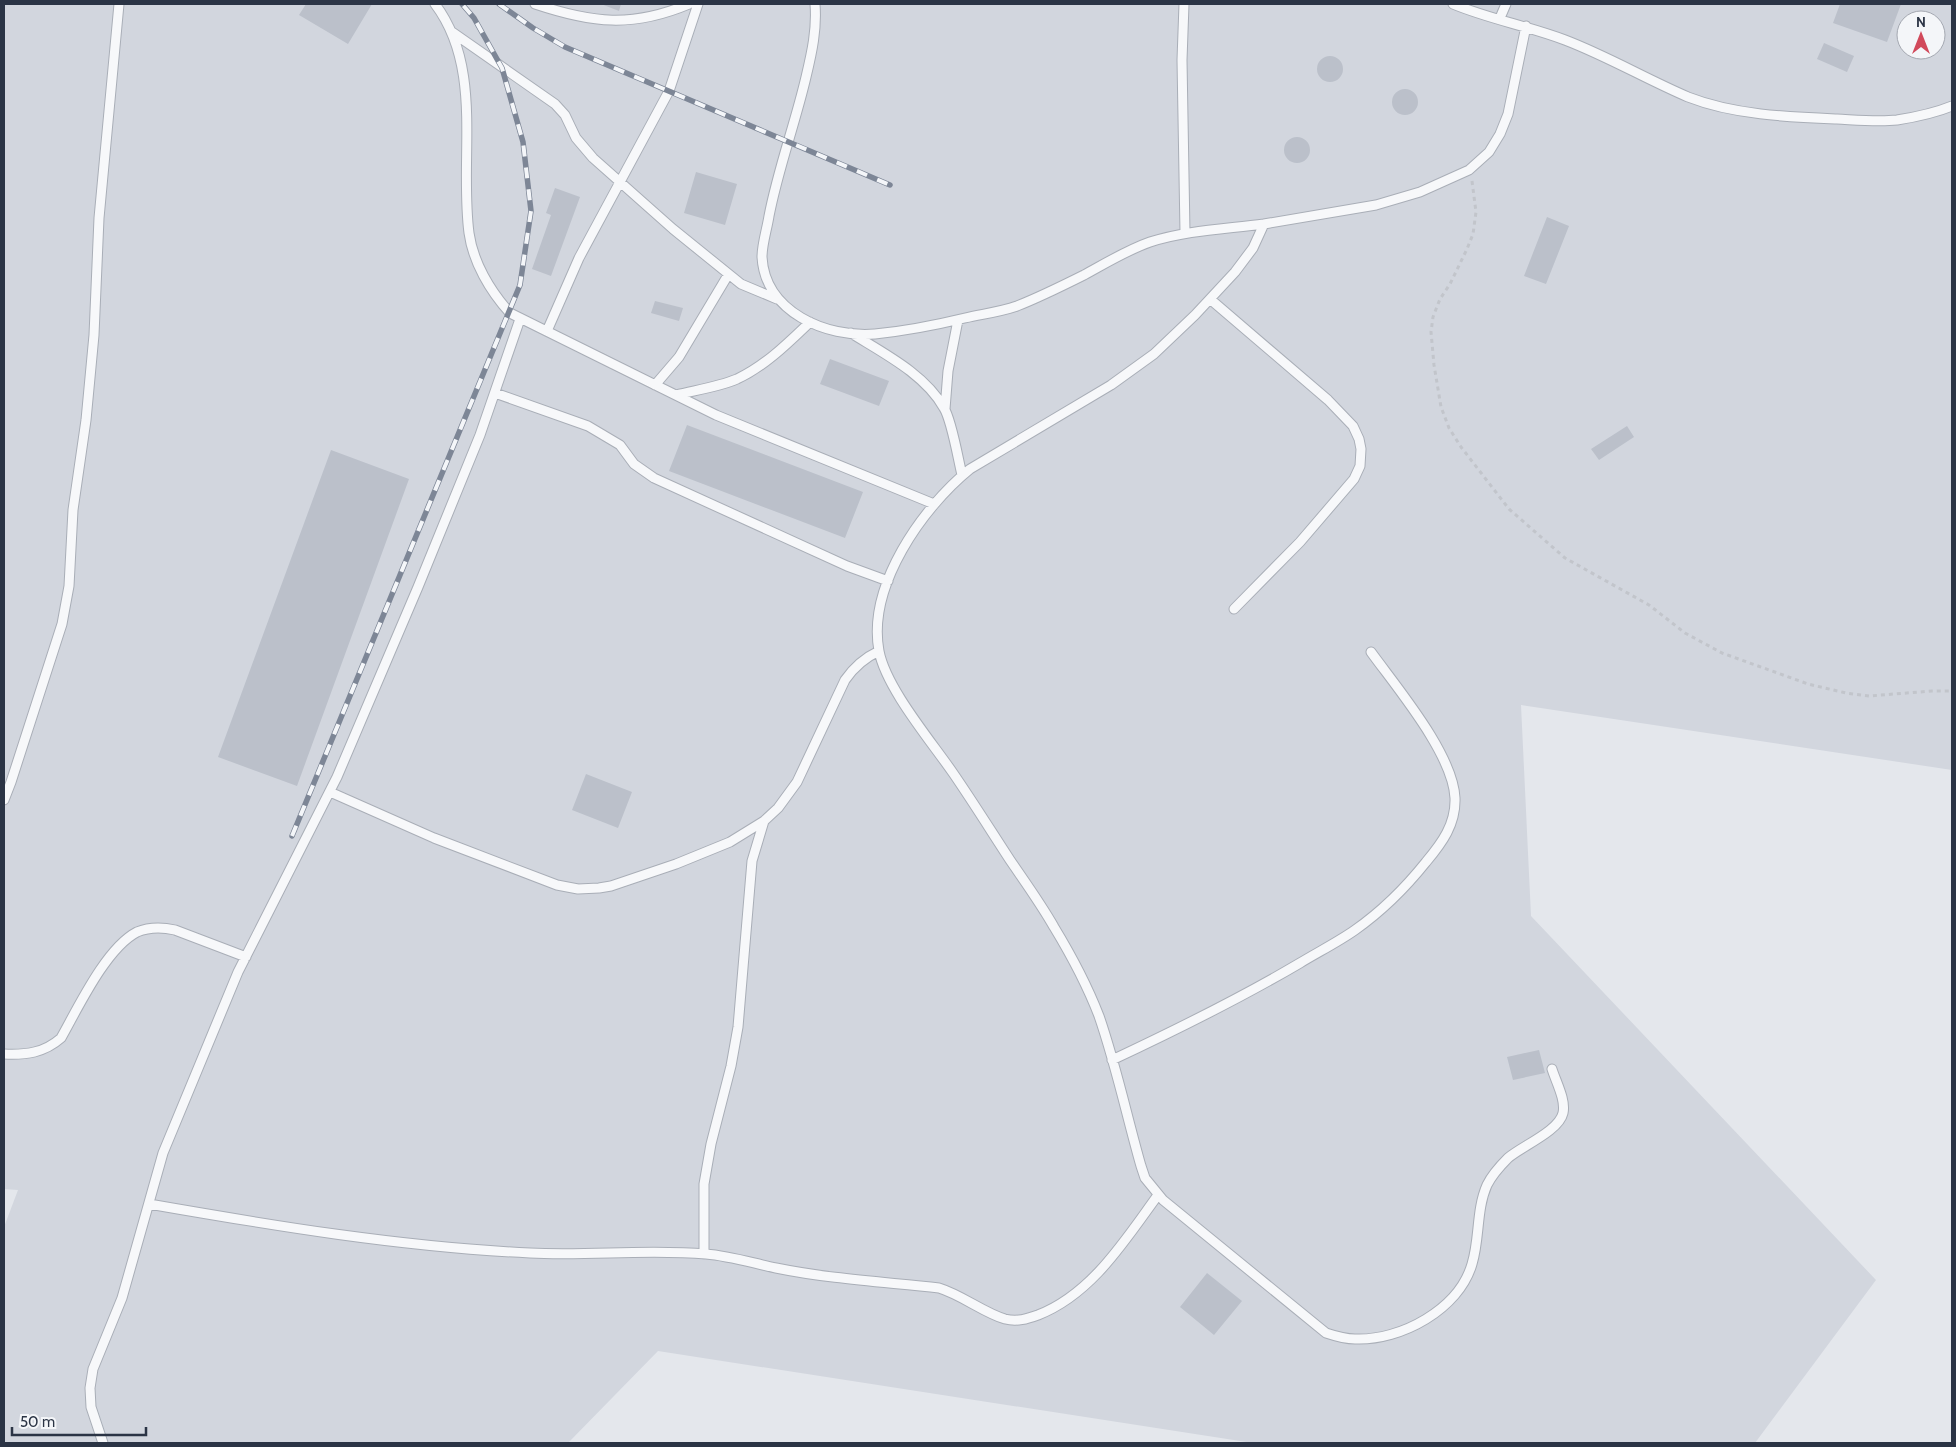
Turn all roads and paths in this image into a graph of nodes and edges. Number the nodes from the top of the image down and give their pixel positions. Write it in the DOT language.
graph roads {
  1 [pos="119,4"];
  2 [pos="435,4"];
  3 [pos="535,4"];
  4 [pos="689,4"];
  5 [pos="698,4"];
  6 [pos="815,4"];
  7 [pos="1184,4"];
  8 [pos="1453,4"];
  9 [pos="1506,4"];
  10 [pos="1500,18"];
  11 [pos="1526,26"];
  12 [pos="452,32"];
  13 [pos="1952,106"];
  14 [pos="1469,170"];
  15 [pos="620,181"];
  16 [pos="1264,224"];
  17 [pos="1186,233"];
  18 [pos="728,275"];
  19 [pos="777,299"];
  20 [pos="1210,299"];
  21 [pos="520,319"];
  22 [pos="958,320"];
  23 [pos="810,322"];
  24 [pos="547,331"];
  25 [pos="851,333"];
  26 [pos="655,385"];
  27 [pos="495,393"];
  28 [pos="676,395"];
  29 [pos="945,409"];
  30 [pos="962,475"];
  31 [pos="934,504"];
  32 [pos="888,581"];
  33 [pos="1234,609"];
  34 [pos="879,651"];
  35 [pos="1370,652"];
  36 [pos="1952,691"];
  37 [pos="330,792"];
  38 [pos="4,800"];
  39 [pos="764,821"];
  40 [pos="246,957"];
  41 [pos="4,1054"];
  42 [pos="1112,1060"];
  43 [pos="1552,1069"];
  44 [pos="1158,1195"];
  45 [pos="149,1204"];
  46 [pos="704,1254"];
  47 [pos="103,1443"];
  1 -- 38 [label="lane"];
  2 -- 12 [label="lane"];
  3 -- 4 [label="lane"];
  5 -- 15 [label="lane"];
  6 -- 19 [label="lane"];
  7 -- 17 [label="lane"];
  8 -- 10 [label="lane"];
  9 -- 10 [label="lane"];
  10 -- 11 [label="lane"];
  11 -- 13 [label="lane"];
  11 -- 14 [label="lane"];
  12 -- 15 [label="lane"];
  12 -- 21 [label="lane"];
  14 -- 16 [label="lane"];
  14 -- 36 [label="path"];
  15 -- 18 [label="lane"];
  15 -- 24 [label="lane"];
  16 -- 17 [label="lane"];
  16 -- 20 [label="lane"];
  17 -- 22 [label="lane"];
  18 -- 19 [label="lane"];
  18 -- 26 [label="lane"];
  19 -- 23 [label="lane"];
  20 -- 30 [label="lane"];
  20 -- 33 [label="lane"];
  21 -- 24 [label="lane"];
  21 -- 27 [label="lane"];
  22 -- 25 [label="lane"];
  22 -- 29 [label="lane"];
  23 -- 25 [label="lane"];
  23 -- 28 [label="lane"];
  24 -- 26 [label="lane"];
  25 -- 29 [label="lane"];
  26 -- 28 [label="lane"];
  27 -- 32 [label="lane"];
  27 -- 37 [label="lane"];
  28 -- 31 [label="lane"];
  29 -- 30 [label="lane"];
  30 -- 31 [label="lane"];
  31 -- 32 [label="lane"];
  32 -- 34 [label="lane"];
  34 -- 39 [label="lane"];
  34 -- 42 [label="lane"];
  35 -- 42 [label="lane"];
  37 -- 39 [label="lane"];
  37 -- 40 [label="lane"];
  39 -- 46 [label="lane"];
  40 -- 41 [label="lane"];
  40 -- 45 [label="lane"];
  42 -- 44 [label="lane"];
  43 -- 44 [label="lane"];
  44 -- 46 [label="lane"];
  45 -- 46 [label="lane"];
  45 -- 47 [label="lane"];
}
